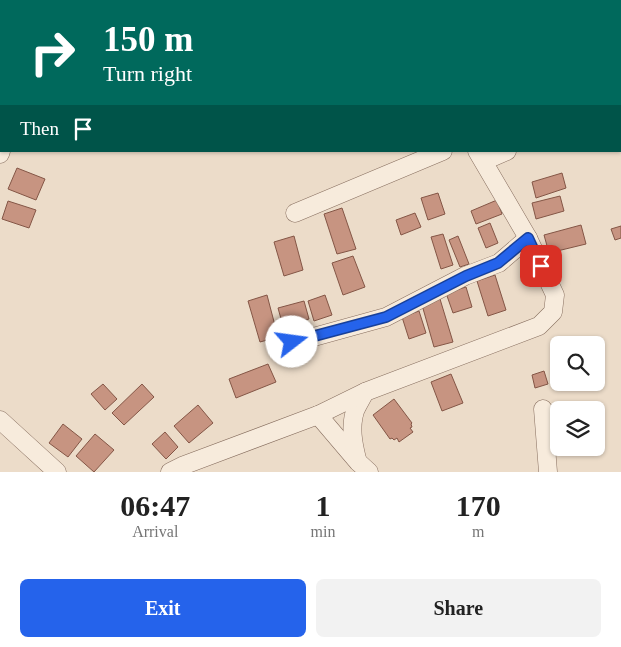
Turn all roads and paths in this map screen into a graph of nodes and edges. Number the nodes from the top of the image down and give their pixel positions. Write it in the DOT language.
graph roads {
  1 [pos="441,152"];
  2 [pos="502,152"];
  3 [pos="480,156"];
  4 [pos="295,213"];
  5 [pos="528,238"];
  6 [pos="292,342"];
  7 [pos="365,392"];
  8 [pos="543,409"];
  9 [pos="318,415"];
  10 [pos="0,420"];
  11 [pos="363,467"];
  12 [pos="57,472"];
  13 [pos="170,472"];
  14 [pos="548,472"];
  1 -- 4 [label="street"];
  2 -- 3 [label="street"];
  3 -- 5 [label="street"];
  5 -- 6 [label="street"];
  5 -- 7 [label="street"];
  7 -- 9 [label="street"];
  7 -- 11 [label="street"];
  8 -- 14 [label="street"];
  9 -- 11 [label="street"];
  9 -- 13 [label="street"];
  10 -- 12 [label="street"];
}
